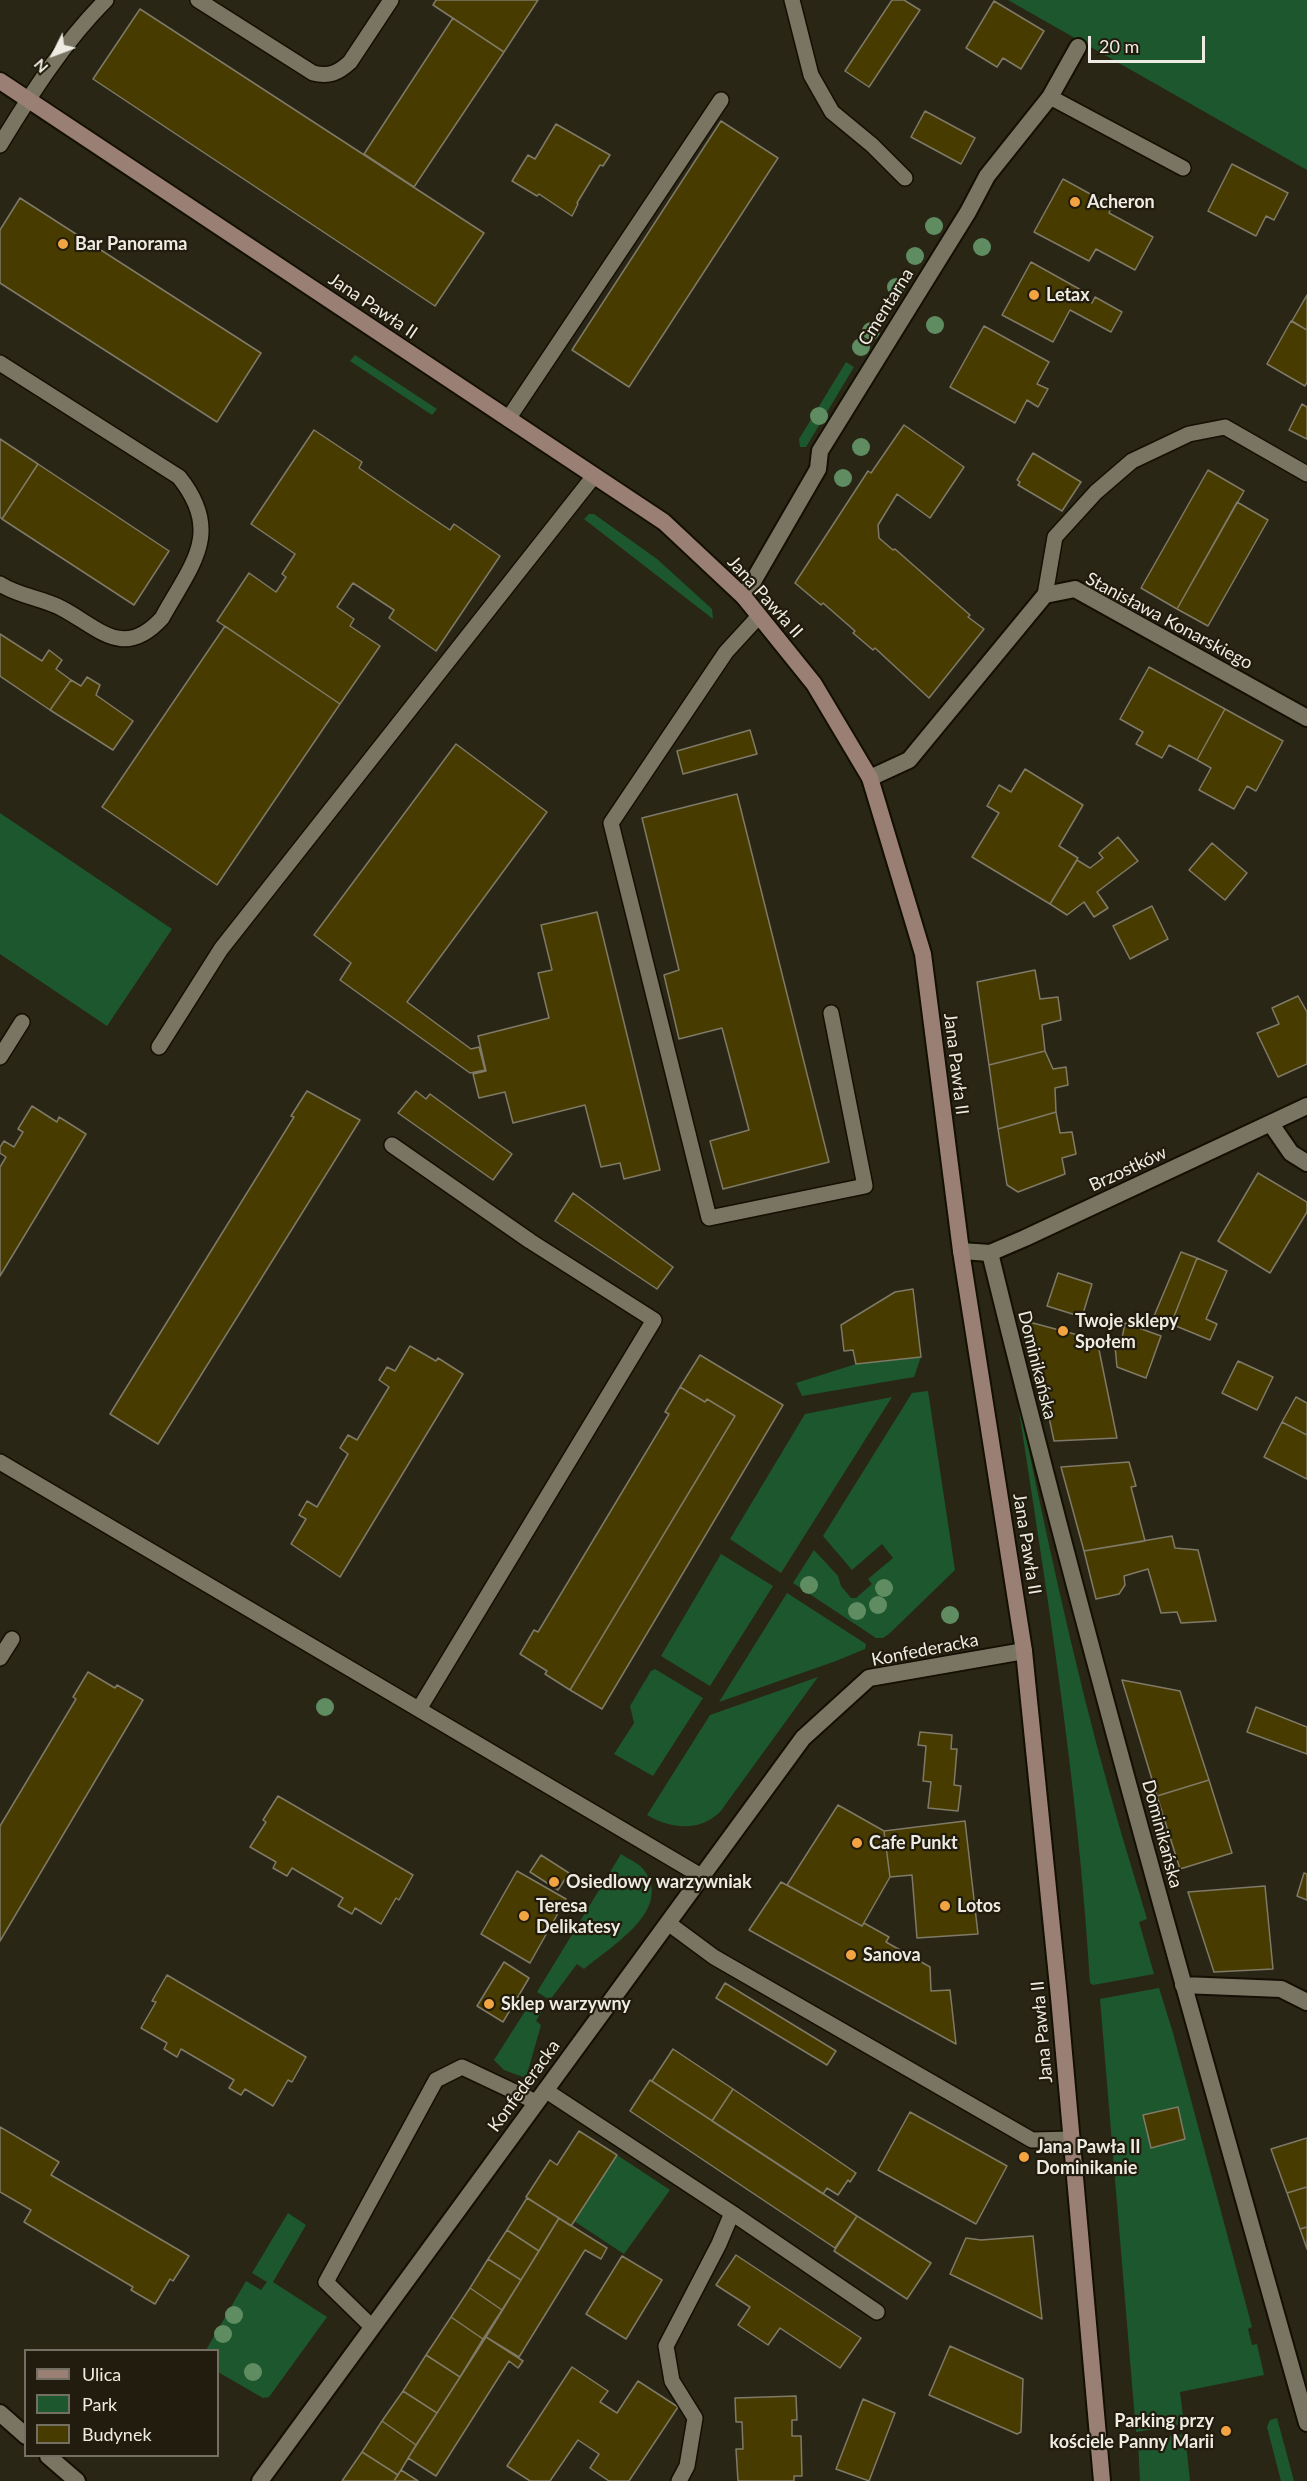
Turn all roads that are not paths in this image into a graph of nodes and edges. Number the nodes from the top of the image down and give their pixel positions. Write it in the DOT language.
graph roads {
  1 [pos="106,0"];
  2 [pos="198,0"];
  3 [pos="391,0"];
  4 [pos="792,0"];
  5 [pos="1078,47"];
  6 [pos="0,81"];
  7 [pos="1050,98"];
  8 [pos="28,100"];
  9 [pos="721,100"];
  10 [pos="0,145"];
  11 [pos="1183,168"];
  12 [pos="905,178"];
  13 [pos="0,363"];
  14 [pos="508,418"];
  15 [pos="1307,474"];
  16 [pos="594,476"];
  17 [pos="0,584"];
  18 [pos="1045,595"];
  19 [pos="744,597"];
  20 [pos="759,616"];
  21 [pos="1307,718"];
  22 [pos="870,778"];
  23 [pos="831,1013"];
  24 [pos="22,1022"];
  25 [pos="159,1047"];
  26 [pos="0,1057"];
  27 [pos="1307,1106"];
  28 [pos="1270,1124"];
  29 [pos="392,1145"];
  30 [pos="1307,1163"];
  31 [pos="961,1251"];
  32 [pos="990,1253"];
  33 [pos="0,1462"];
  34 [pos="12,1639"];
  35 [pos="1024,1651"];
  36 [pos="0,1658"];
  37 [pos="419,1709"];
  38 [pos="701,1876"];
  39 [pos="668,1923"];
  40 [pos="1183,1985"];
  41 [pos="1307,2002"];
  42 [pos="541,2096"];
  43 [pos="1072,2139"];
  44 [pos="732,2213"];
  45 [pos="877,2312"];
  46 [pos="372,2327"];
  47 [pos="0,2413"];
  48 [pos="1307,2423"];
  49 [pos="24,2434"];
  50 [pos="49,2457"];
  51 [pos="77,2481"];
  52 [pos="260,2481"];
  53 [pos="679,2481"];
  54 [pos="1102,2481"];
  1 -- 8 [label="lane"];
  2 -- 3 [label="lane"];
  4 -- 12 [label="lane"];
  5 -- 7 [label="street, Cmentarna"];
  6 -- 8 [label="main road, Jana Pawła II"];
  7 -- 11 [label="lane"];
  7 -- 19 [label="street, Cmentarna"];
  8 -- 10 [label="lane"];
  8 -- 14 [label="main road, Jana Pawła II"];
  9 -- 14 [label="lane"];
  13 -- 17 [label="lane"];
  14 -- 16 [label="main road, Jana Pawła II"];
  15 -- 18 [label="lane"];
  16 -- 19 [label="main road, Jana Pawła II"];
  16 -- 25 [label="lane"];
  18 -- 21 [label="street, Stanisława Konarskiego"];
  18 -- 22 [label="street"];
  19 -- 20 [label="main road, Jana Pawła II"];
  20 -- 22 [label="main road, Jana Pawła II"];
  20 -- 23 [label="lane"];
  22 -- 31 [label="main road, Jana Pawła II"];
  24 -- 26 [label="lane"];
  27 -- 28 [label="street, Brzostków"];
  28 -- 30 [label="street"];
  28 -- 32 [label="street, Brzostków"];
  29 -- 37 [label="lane"];
  31 -- 32 [label="street, Brzostków"];
  31 -- 35 [label="main road, Jana Pawła II"];
  32 -- 40 [label="street, Dominikańska"];
  33 -- 37 [label="lane"];
  34 -- 36 [label="lane"];
  35 -- 38 [label="street, Konfederacka"];
  35 -- 43 [label="main road, Jana Pawła II"];
  37 -- 38 [label="lane"];
  38 -- 39 [label="street, Konfederacka"];
  39 -- 42 [label="street, Konfederacka"];
  39 -- 43 [label="lane"];
  40 -- 41 [label="street"];
  40 -- 48 [label="street, Dominikańska"];
  42 -- 44 [label="lane"];
  42 -- 46 [label="street, Konfederacka"];
  42 -- 46 [label="lane"];
  43 -- 54 [label="main road, Jana Pawła II"];
  44 -- 45 [label="lane"];
  44 -- 53 [label="lane"];
  46 -- 52 [label="street, Konfederacka"];
  47 -- 49 [label="street"];
  50 -- 51 [label="street"];
}
